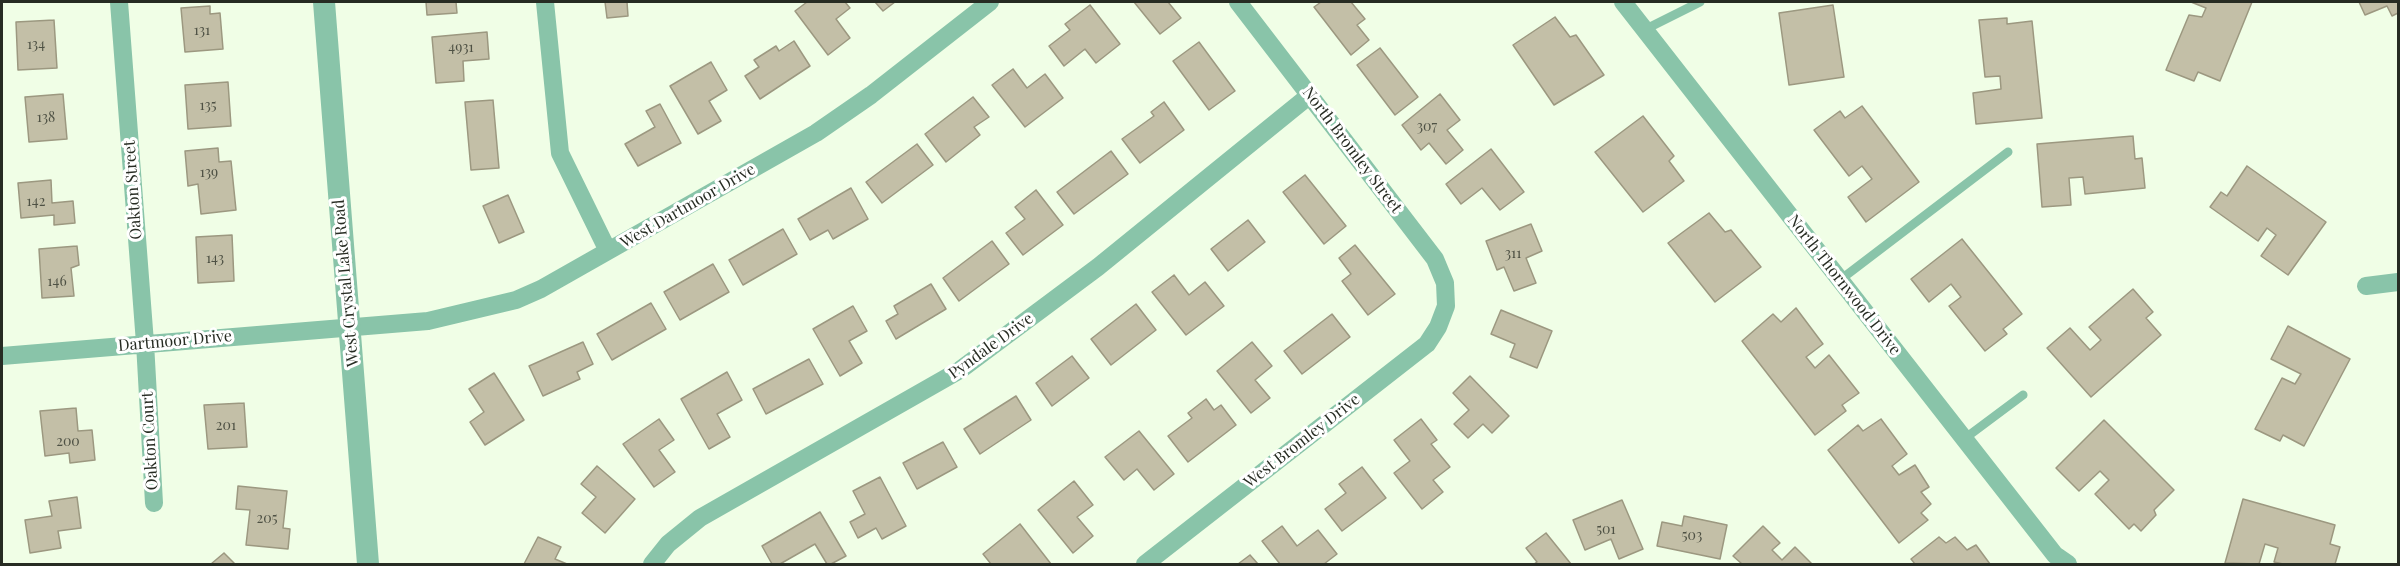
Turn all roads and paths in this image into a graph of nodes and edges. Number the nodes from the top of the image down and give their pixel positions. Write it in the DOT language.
graph roads {
  1 [pos="119,2"];
  2 [pos="324,2"];
  3 [pos="545,2"];
  4 [pos="990,2"];
  5 [pos="1238,2"];
  6 [pos="1623,2"];
  7 [pos="1700,2"];
  8 [pos="1644,30"];
  9 [pos="1310,95"];
  10 [pos="2008,152"];
  11 [pos="608,251"];
  12 [pos="1840,280"];
  13 [pos="2398,282"];
  14 [pos="2366,286"];
  15 [pos="1446,306"];
  16 [pos="349,326"];
  17 [pos="145,344"];
  18 [pos="2,356"];
  19 [pos="147,380"];
  20 [pos="2023,396"];
  21 [pos="1965,439"];
  22 [pos="154,503"];
  23 [pos="368,564"];
  24 [pos="652,564"];
  25 [pos="1145,564"];
  26 [pos="2068,564"];
  1 -- 17 [label="street, Oakton Street"];
  2 -- 16 [label="street, West Crystal Lake Road"];
  3 -- 11 [label="street"];
  4 -- 11 [label="street, West Dartmoor Drive"];
  5 -- 9 [label="street, North Bromley Street"];
  6 -- 8 [label="street, North Thornwood Drive"];
  7 -- 8 [label="lane"];
  8 -- 12 [label="street, North Thornwood Drive"];
  9 -- 15 [label="street, North Bromley Street"];
  9 -- 24 [label="street, Pyndale Drive"];
  10 -- 12 [label="lane"];
  11 -- 16 [label="street, West Dartmoor Drive"];
  12 -- 21 [label="street, North Thornwood Drive"];
  13 -- 14 [label="street"];
  15 -- 25 [label="street, West Bromley Drive"];
  16 -- 17 [label="street, Dartmoor Drive"];
  16 -- 23 [label="street, West Crystal Lake Road"];
  17 -- 18 [label="street, Dartmoor Drive"];
  17 -- 19 [label="street, Oakton Street"];
  19 -- 22 [label="street, Oakton Court"];
  20 -- 21 [label="lane"];
  21 -- 26 [label="street, North Thornwood Drive"];
}
